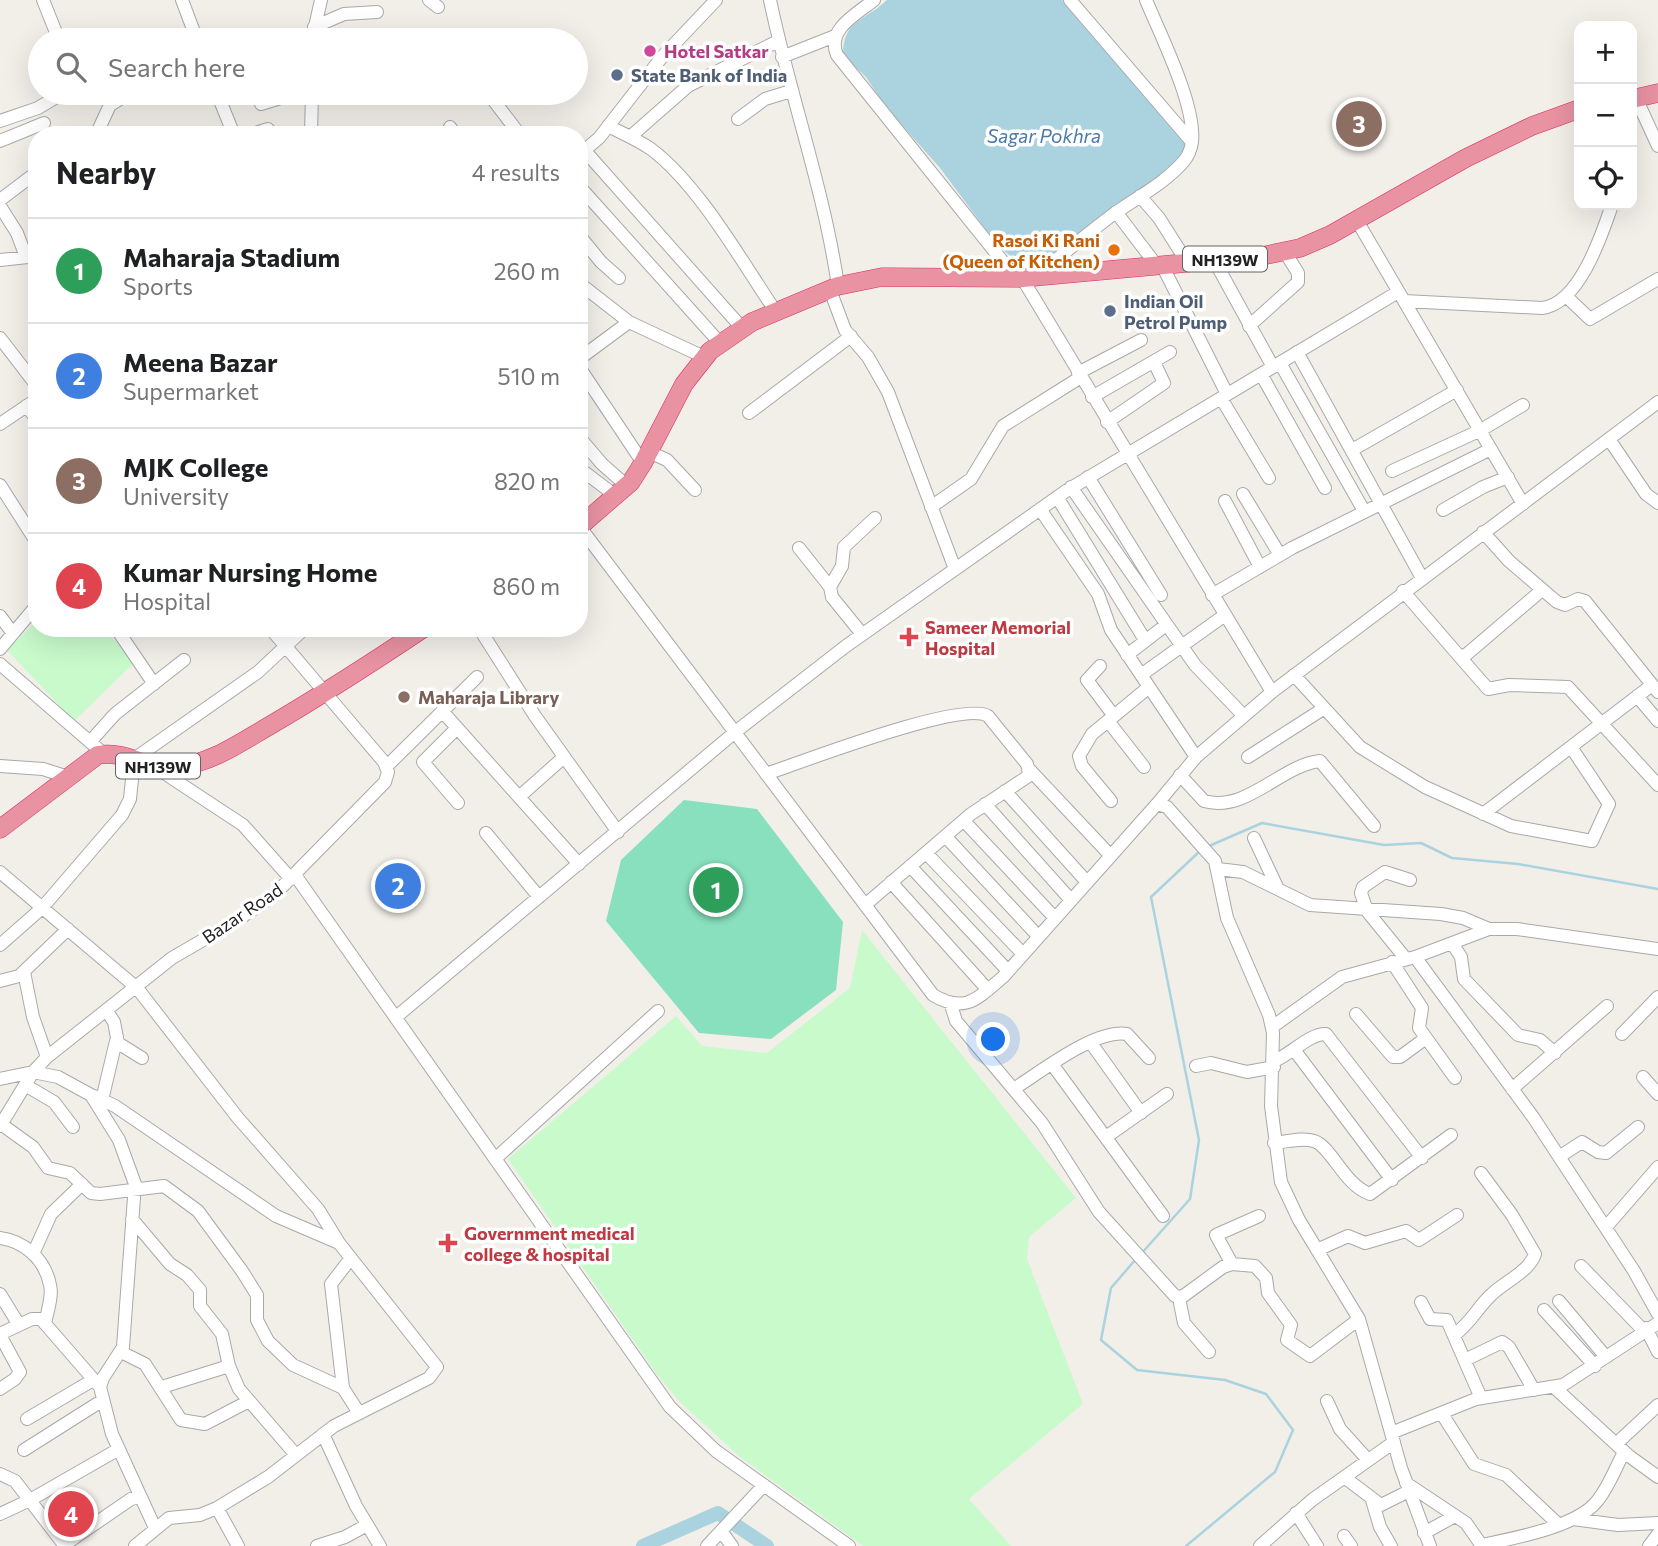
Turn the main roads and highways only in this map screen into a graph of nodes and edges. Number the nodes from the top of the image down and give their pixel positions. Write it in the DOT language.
graph roads {
  1 [pos="1658,93"];
  2 [pos="1637,97"];
  3 [pos="1574,112"];
  4 [pos="588,520"];
  5 [pos="410,637"];
  6 [pos="0,829"];
  1 -- 2 [label="highway"];
  3 -- 4 [label="highway, NH139W"];
  5 -- 6 [label="highway, NH139W"];
}
